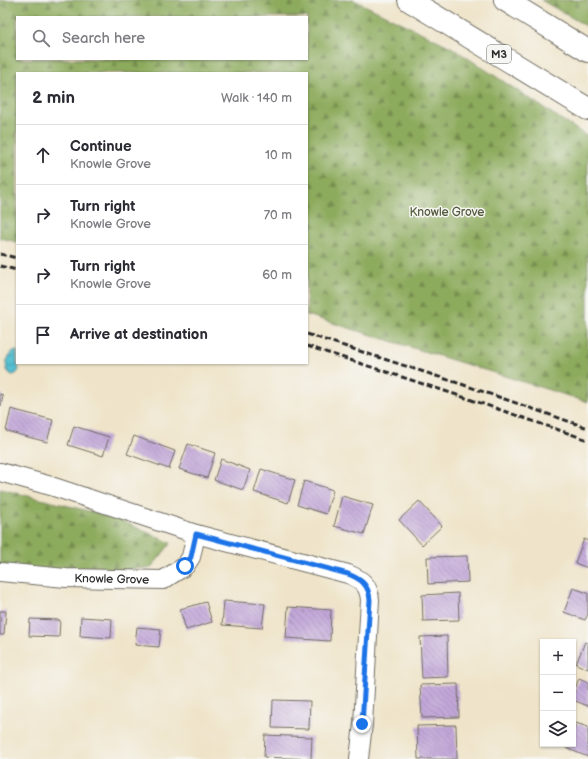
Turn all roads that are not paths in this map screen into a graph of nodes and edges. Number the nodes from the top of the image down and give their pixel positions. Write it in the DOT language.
graph roads {
  1 [pos="409,0"];
  2 [pos="505,0"];
  3 [pos="588,51"];
  4 [pos="588,109"];
  5 [pos="0,472"];
  6 [pos="196,534"];
  7 [pos="0,572"];
  8 [pos="359,759"];
  1 -- 4 [label="highway, M3"];
  2 -- 3 [label="highway"];
  5 -- 6 [label="street"];
  6 -- 7 [label="street, Knowle Grove"];
  6 -- 8 [label="street"];
}
